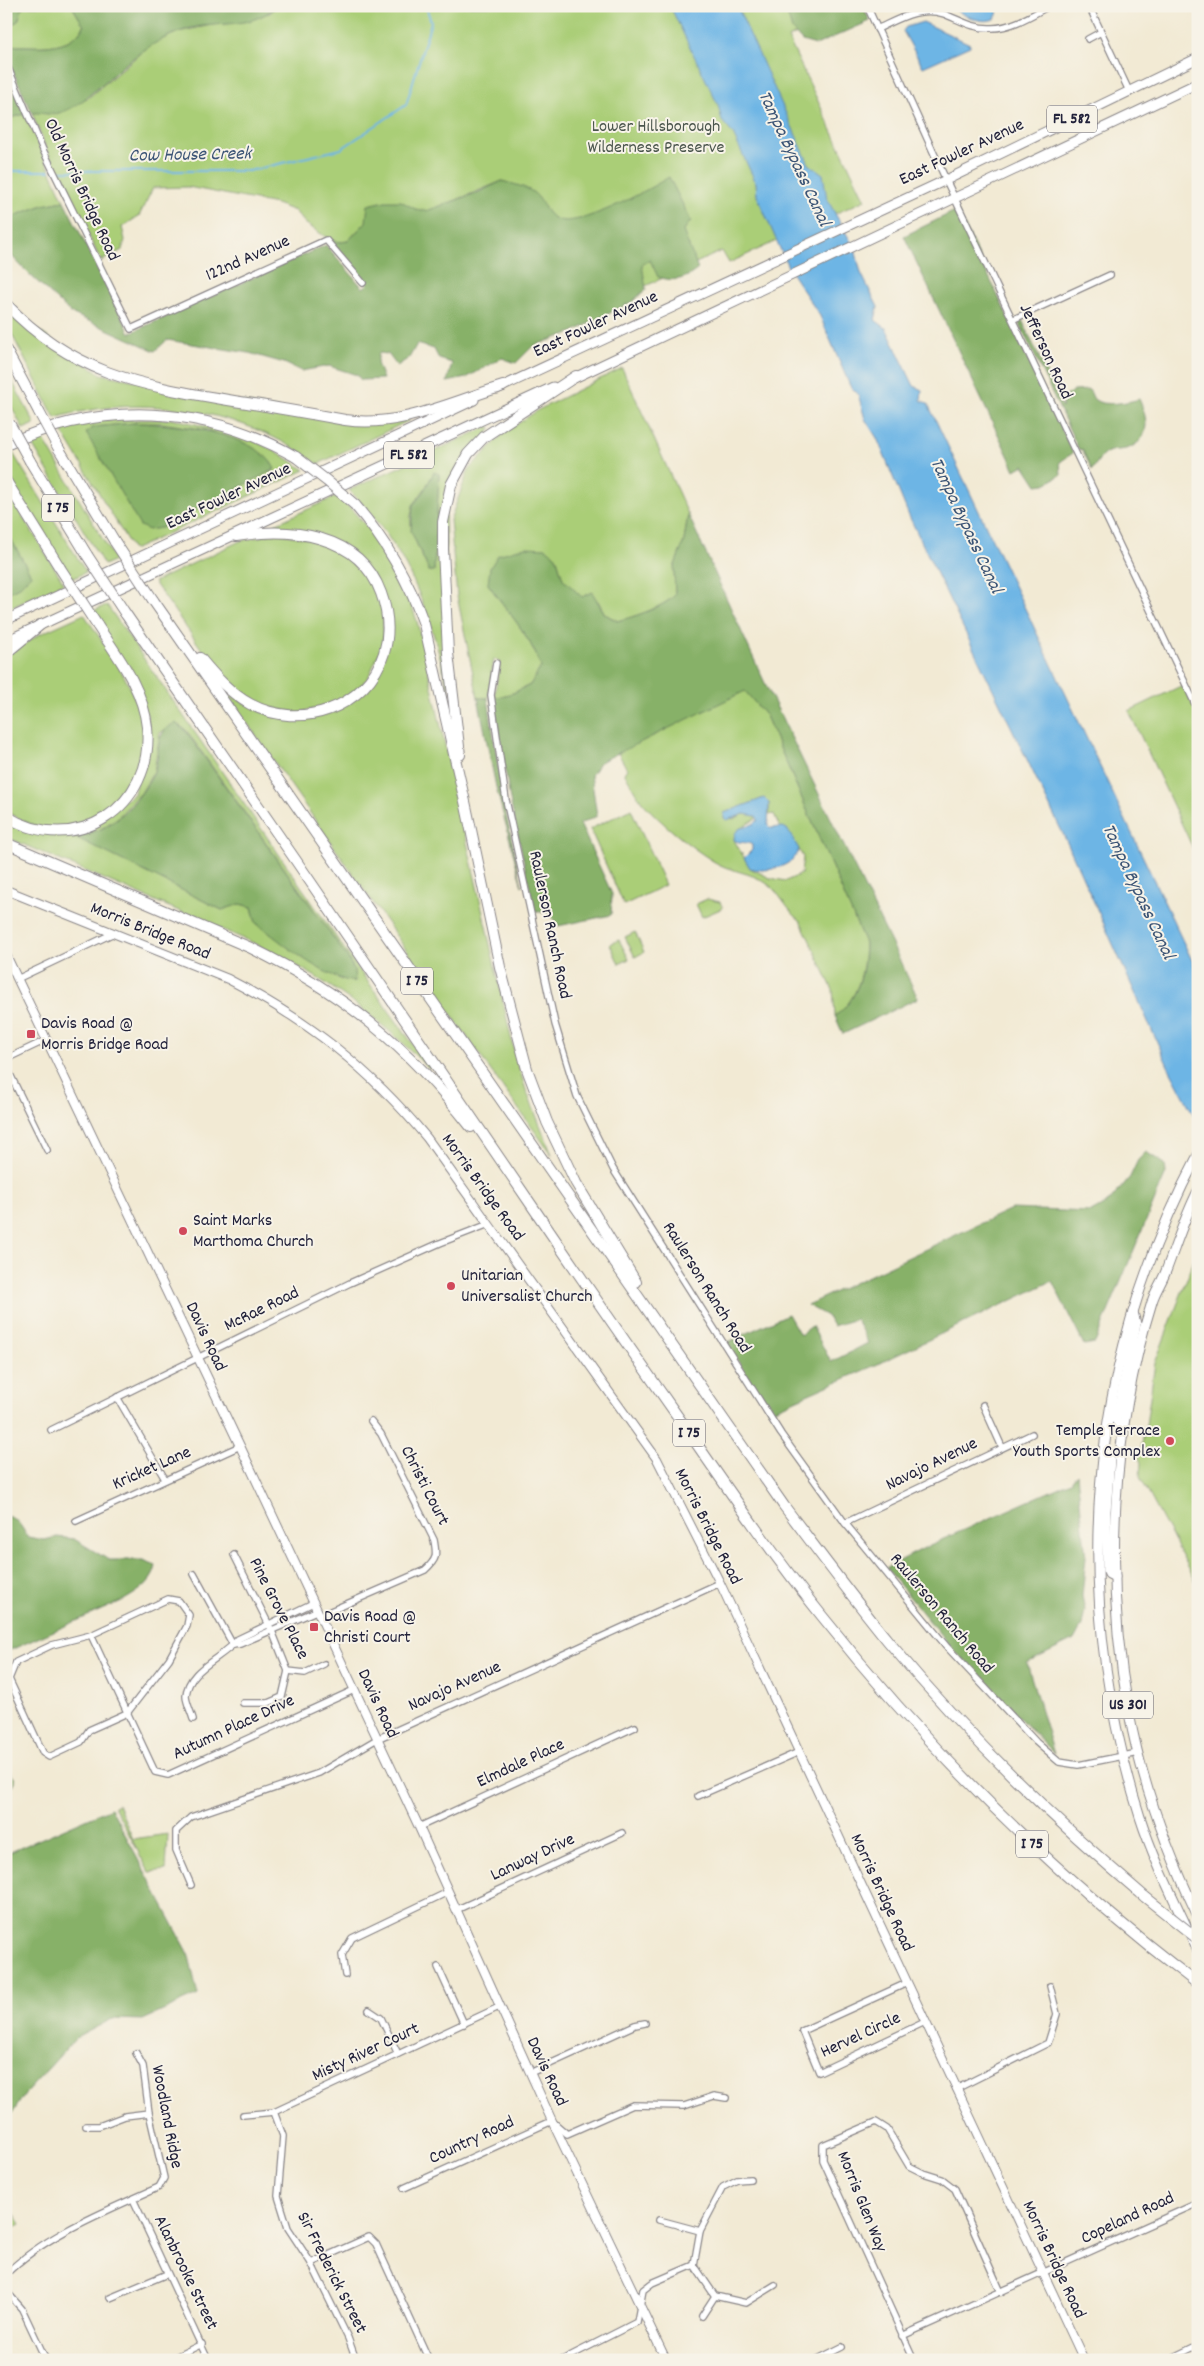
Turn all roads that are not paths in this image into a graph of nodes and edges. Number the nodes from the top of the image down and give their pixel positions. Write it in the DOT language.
graph roads {
  1 [pos="867,6"];
  2 [pos="1049,6"];
  3 [pos="1089,6"];
  4 [pos="917,9"];
  5 [pos="877,28"];
  6 [pos="1101,32"];
  7 [pos="1088,38"];
  8 [pos="1198,58"];
  9 [pos="6,63"];
  10 [pos="1198,83"];
  11 [pos="1129,92"];
  12 [pos="946,180"];
  13 [pos="955,199"];
  14 [pos="1110,275"];
  15 [pos="363,284"];
  16 [pos="6,304"];
  17 [pos="1014,320"];
  18 [pos="131,329"];
  19 [pos="6,350"];
  20 [pos="576,376"];
  21 [pos="503,386"];
  22 [pos="8,421"];
  23 [pos="6,445"];
  24 [pos="6,480"];
  25 [pos="236,536"];
  26 [pos="155,603"];
  27 [pos="6,620"];
  28 [pos="40,625"];
  29 [pos="6,641"];
  30 [pos="6,653"];
  31 [pos="496,663"];
  32 [pos="1198,710"];
  33 [pos="466,806"];
  34 [pos="6,816"];
  35 [pos="6,844"];
  36 [pos="6,890"];
  37 [pos="114,933"];
  38 [pos="6,955"];
  39 [pos="17,979"];
  40 [pos="46,1040"];
  41 [pos="6,1059"];
  42 [pos="6,1066"];
  43 [pos="46,1150"];
  44 [pos="1198,1155"];
  45 [pos="1197,1193"];
  46 [pos="533,1206"];
  47 [pos="489,1224"];
  48 [pos="1133,1312"];
  49 [pos="680,1356"];
  50 [pos="198,1358"];
  51 [pos="117,1397"];
  52 [pos="983,1405"];
  53 [pos="371,1421"];
  54 [pos="51,1430"];
  55 [pos="1124,1433"];
  56 [pos="1032,1434"];
  57 [pos="240,1446"];
  58 [pos="1002,1447"];
  59 [pos="1102,1454"];
  60 [pos="165,1479"];
  61 [pos="76,1521"];
  62 [pos="845,1523"];
  63 [pos="234,1556"];
  64 [pos="194,1574"];
  65 [pos="1115,1577"];
  66 [pos="720,1583"];
  67 [pos="313,1602"];
  68 [pos="318,1613"];
  69 [pos="268,1624"];
  70 [pos="272,1631"];
  71 [pos="92,1635"];
  72 [pos="233,1645"];
  73 [pos="324,1664"];
  74 [pos="288,1671"];
  75 [pos="354,1690"];
  76 [pos="243,1703"];
  77 [pos="128,1713"];
  78 [pos="193,1719"];
  79 [pos="635,1728"];
  80 [pos="377,1739"];
  81 [pos="799,1752"];
  82 [pos="1138,1753"];
  83 [pos="1123,1755"];
  84 [pos="698,1796"];
  85 [pos="418,1827"];
  86 [pos="622,1833"];
  87 [pos="191,1886"];
  88 [pos="448,1892"];
  89 [pos="456,1910"];
  90 [pos="1198,1916"];
  91 [pos="1198,1939"];
  92 [pos="1198,1951"];
  93 [pos="438,1967"];
  94 [pos="345,1975"];
  95 [pos="907,1983"];
  96 [pos="1198,1984"];
  97 [pos="1050,1986"];
  98 [pos="499,2007"];
  99 [pos="369,2010"];
  100 [pos="925,2022"];
  101 [pos="645,2023"];
  102 [pos="464,2024"];
  103 [pos="136,2053"];
  104 [pos="398,2054"];
  105 [pos="530,2073"];
  106 [pos="956,2089"];
  107 [pos="726,2098"];
  108 [pos="274,2112"];
  109 [pos="149,2113"];
  110 [pos="243,2115"];
  111 [pos="552,2121"];
  112 [pos="86,2126"];
  113 [pos="750,2180"];
  114 [pos="404,2188"];
  115 [pos="133,2199"];
  116 [pos="1198,2203"];
  117 [pos="659,2220"];
  118 [pos="700,2231"];
  119 [pos="311,2263"];
  120 [pos="694,2265"];
  121 [pos="6,2274"];
  122 [pos="167,2274"];
  123 [pos="1043,2274"];
  124 [pos="775,2285"];
  125 [pos="6,2291"];
  126 [pos="1001,2292"];
  127 [pos="715,2296"];
  128 [pos="110,2298"];
  129 [pos="641,2305"];
  130 [pos="702,2316"];
  131 [pos="902,2336"];
  132 [pos="202,2344"];
  133 [pos="1198,2346"];
  134 [pos="842,2348"];
  135 [pos="46,2360"];
  136 [pos="169,2360"];
  137 [pos="208,2360"];
  138 [pos="356,2360"];
  139 [pos="429,2360"];
  140 [pos="562,2360"];
  141 [pos="666,2360"];
  142 [pos="816,2360"];
  143 [pos="914,2360"];
  144 [pos="1084,2360"];
  145 [pos="1167,2360"];
  1 -- 5 [label="street, Jefferson Road"];
  2 -- 4 [label="street"];
  3 -- 6 [label="street"];
  4 -- 5 [label="street"];
  5 -- 12 [label="street, Jefferson Road"];
  6 -- 7 [label="street"];
  6 -- 11 [label="street"];
  8 -- 11 [label="main road, East Fowler Avenue / FL 582"];
  9 -- 18 [label="street, Old Morris Bridge Road"];
  10 -- 13 [label="main road, FL 582"];
  11 -- 12 [label="main road, East Fowler Avenue / FL 582"];
  12 -- 13 [label="street, Jefferson Road"];
  12 -- 21 [label="main road, East Fowler Avenue / FL 582"];
  13 -- 17 [label="street, Jefferson Road"];
  13 -- 20 [label="main road, FL 582"];
  14 -- 17 [label="street"];
  15 -- 18 [label="street, 122nd Avenue"];
  16 -- 21 [label="highway"];
  17 -- 32 [label="street, Jefferson Road"];
  19 -- 26 [label="highway, I 75, bridge"];
  20 -- 25 [label="main road, FL 582"];
  20 -- 33 [label="highway"];
  21 -- 27 [label="main road, East Fowler Avenue / FL 582"];
  22 -- 46 [label="highway, I 75, bridge"];
  23 -- 33 [label="highway, bridge"];
  24 -- 34 [label="highway, bridge"];
  25 -- 26 [label="highway"];
  25 -- 28 [label="main road, FL 582"];
  26 -- 49 [label="highway, I 75"];
  28 -- 29 [label="main road, FL 582"];
  28 -- 30 [label="highway"];
  31 -- 62 [label="street, Raulerson Ranch Road"];
  33 -- 49 [label="highway"];
  35 -- 46 [label="highway"];
  36 -- 37 [label="street, Morris Bridge Road"];
  37 -- 39 [label="street"];
  37 -- 47 [label="street, Morris Bridge Road"];
  38 -- 39 [label="street, Davis Road"];
  39 -- 40 [label="street, Davis Road"];
  40 -- 41 [label="street"];
  40 -- 50 [label="street, Davis Road"];
  42 -- 43 [label="street"];
  44 -- 48 [label="main road, US 301"];
  45 -- 55 [label="main road, US 301"];
  46 -- 96 [label="highway, I 75"];
  47 -- 50 [label="street, McRae Road"];
  47 -- 66 [label="street, Morris Bridge Road"];
  48 -- 55 [label="main road"];
  48 -- 59 [label="main road, US 301"];
  49 -- 91 [label="highway, I 75, bridge"];
  50 -- 51 [label="street, McRae Road"];
  50 -- 57 [label="street, Davis Road"];
  51 -- 54 [label="street, McRae Road"];
  51 -- 60 [label="street"];
  52 -- 58 [label="street"];
  53 -- 68 [label="street, Christi Court"];
  55 -- 65 [label="main road, US 301"];
  56 -- 58 [label="street, Navajo Avenue"];
  57 -- 60 [label="street, Kricket Lane"];
  57 -- 67 [label="street, Davis Road"];
  58 -- 62 [label="street, Navajo Avenue"];
  59 -- 65 [label="main road"];
  59 -- 83 [label="main road, US 301"];
  60 -- 61 [label="street, Kricket Lane"];
  62 -- 83 [label="street, Raulerson Ranch Road"];
  63 -- 69 [label="street, Pine Grove Place"];
  64 -- 72 [label="street"];
  65 -- 82 [label="main road, US 301"];
  66 -- 80 [label="street, Navajo Avenue"];
  66 -- 81 [label="street, Morris Bridge Road"];
  67 -- 68 [label="street, Davis Road"];
  67 -- 69 [label="street"];
  68 -- 70 [label="street, Christi Court"];
  68 -- 75 [label="street, Davis Road"];
  69 -- 70 [label="street, Pine Grove Place"];
  69 -- 72 [label="street"];
  70 -- 72 [label="street, Christi Court"];
  70 -- 74 [label="street, Pine Grove Place"];
  71 -- 77 [label="street, Autumn Place Drive"];
  71 -- 77 [label="street"];
  71 -- 77 [label="street"];
  72 -- 78 [label="street"];
  73 -- 74 [label="street, Pine Grove Place"];
  74 -- 76 [label="street"];
  75 -- 77 [label="street, Autumn Place Drive"];
  75 -- 80 [label="street, Davis Road"];
  79 -- 85 [label="street, Elmdale Place"];
  80 -- 85 [label="street, Davis Road"];
  80 -- 87 [label="street, Navajo Avenue"];
  81 -- 84 [label="street"];
  81 -- 95 [label="street, Morris Bridge Road"];
  82 -- 83 [label="street, Raulerson Ranch Road"];
  82 -- 90 [label="main road, US 301"];
  83 -- 92 [label="main road, US 301"];
  85 -- 88 [label="street, Davis Road"];
  86 -- 89 [label="street, Lanway Drive"];
  88 -- 89 [label="street, Davis Road"];
  88 -- 94 [label="street"];
  89 -- 98 [label="street, Davis Road"];
  93 -- 102 [label="street"];
  95 -- 100 [label="street, Morris Bridge Road"];
  95 -- 100 [label="street, Hervel Circle"];
  97 -- 106 [label="street"];
  98 -- 102 [label="street, Misty River Court"];
  98 -- 105 [label="street, Davis Road"];
  99 -- 104 [label="street"];
  100 -- 106 [label="street, Morris Bridge Road"];
  101 -- 105 [label="street"];
  102 -- 104 [label="street, Misty River Court"];
  103 -- 109 [label="street, Woodland Ridge"];
  104 -- 108 [label="street, Misty River Court"];
  105 -- 111 [label="street, Davis Road"];
  106 -- 123 [label="street, Morris Bridge Road"];
  107 -- 111 [label="street"];
  108 -- 110 [label="street, Misty River Court"];
  108 -- 119 [label="street, Sir Frederick Street"];
  109 -- 112 [label="street"];
  109 -- 115 [label="street, Woodland Ridge"];
  111 -- 114 [label="street, Country Road"];
  111 -- 129 [label="street, Davis Road"];
  113 -- 118 [label="street"];
  115 -- 121 [label="street, Woodland Ridge"];
  115 -- 122 [label="street, Alanbrooke Street"];
  116 -- 123 [label="street, Copeland Road"];
  117 -- 118 [label="street"];
  118 -- 120 [label="street"];
  119 -- 138 [label="street, Sir Frederick Street"];
  119 -- 139 [label="street"];
  120 -- 127 [label="street"];
  120 -- 129 [label="street"];
  122 -- 128 [label="street"];
  122 -- 132 [label="street, Alanbrooke Street"];
  123 -- 126 [label="street, Copeland Road"];
  123 -- 144 [label="street, Morris Bridge Road"];
  124 -- 127 [label="street"];
  125 -- 135 [label="street"];
  126 -- 131 [label="street, Copeland Road"];
  126 -- 131 [label="street, Morris Glen Way"];
  127 -- 130 [label="street"];
  129 -- 140 [label="street"];
  129 -- 141 [label="street, Davis Road"];
  131 -- 143 [label="street, Morris Glen Way"];
  132 -- 136 [label="street"];
  132 -- 137 [label="street, Alanbrooke Street"];
  133 -- 145 [label="street"];
  134 -- 142 [label="street"];
}
